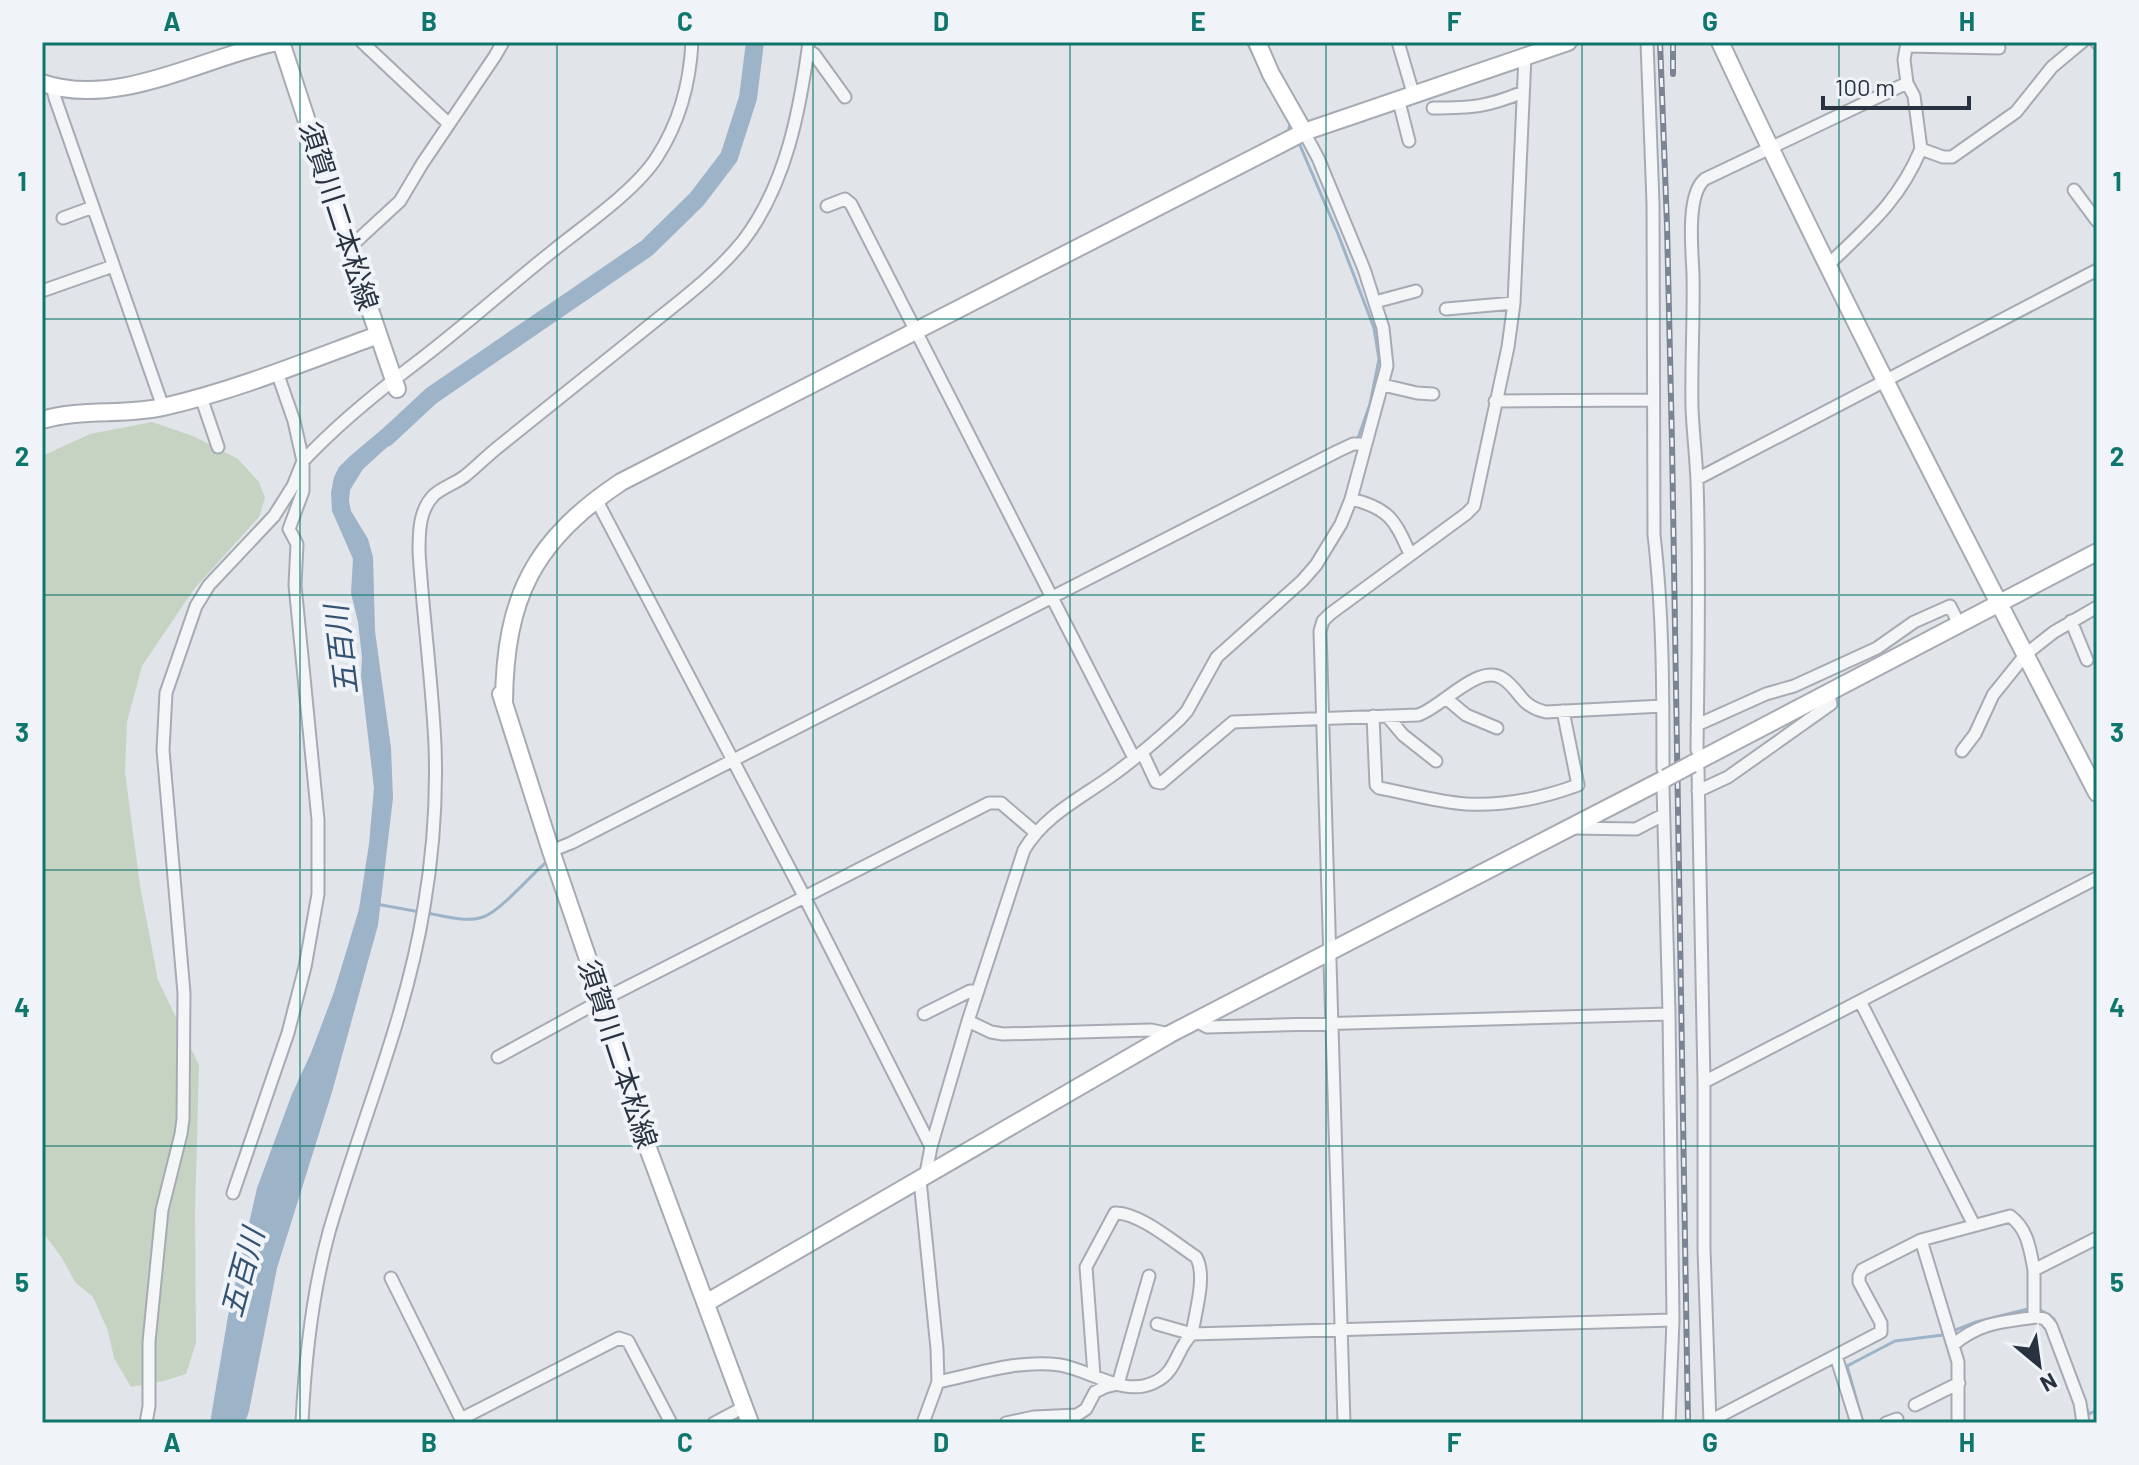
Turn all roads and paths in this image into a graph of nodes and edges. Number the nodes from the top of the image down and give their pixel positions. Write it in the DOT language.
graph roads {
  1 [pos="279,42"];
  2 [pos="362,42"];
  3 [pos="503,42"];
  4 [pos="692,42"];
  5 [pos="1257,42"];
  6 [pos="1398,42"];
  7 [pos="1568,42"];
  8 [pos="1647,42"];
  9 [pos="1720,42"];
  10 [pos="2082,42"];
  11 [pos="1907,44"];
  12 [pos="809,46"];
  13 [pos="1999,48"];
  14 [pos="1525,56"];
  15 [pos="1907,83"];
  16 [pos="47,84"];
  17 [pos="1523,92"];
  18 [pos="1406,96"];
  19 [pos="845,97"];
  20 [pos="1433,108"];
  21 [pos="449,124"];
  22 [pos="1304,132"];
  23 [pos="1409,141"];
  24 [pos="1770,148"];
  25 [pos="1921,149"];
  26 [pos="2074,190"];
  27 [pos="827,206"];
  28 [pos="93,207"];
  29 [pos="63,218"];
  30 [pos="2097,221"];
  31 [pos="349,248"];
  32 [pos="113,266"];
  33 [pos="1827,266"];
  34 [pos="2097,270"];
  35 [pos="42,291"];
  36 [pos="1416,291"];
  37 [pos="1375,302"];
  38 [pos="1514,303"];
  39 [pos="1446,309"];
  40 [pos="914,331"];
  41 [pos="378,335"];
  42 [pos="277,372"];
  43 [pos="1885,382"];
  44 [pos="395,384"];
  45 [pos="1383,385"];
  46 [pos="1433,394"];
  47 [pos="201,397"];
  48 [pos="1653,400"];
  49 [pos="1495,401"];
  50 [pos="163,407"];
  51 [pos="42,420"];
  52 [pos="1366,444"];
  53 [pos="218,447"];
  54 [pos="303,461"];
  55 [pos="1697,479"];
  56 [pos="596,499"];
  57 [pos="1351,499"];
  58 [pos="2097,552"];
  59 [pos="1410,554"];
  60 [pos="1052,599"];
  61 [pos="1998,603"];
  62 [pos="2097,607"];
  63 [pos="2071,621"];
  64 [pos="1959,624"];
  65 [pos="2026,654"];
  66 [pos="2087,660"];
  67 [pos="496,682"];
  68 [pos="1828,692"];
  69 [pos="1447,699"];
  70 [pos="504,702"];
  71 [pos="1663,706"];
  72 [pos="1563,711"];
  73 [pos="1373,716"];
  74 [pos="1387,716"];
  75 [pos="1322,718"];
  76 [pos="1697,725"];
  77 [pos="1497,728"];
  78 [pos="1962,751"];
  79 [pos="1138,755"];
  80 [pos="732,760"];
  81 [pos="1436,761"];
  82 [pos="1696,761"];
  83 [pos="1664,778"];
  84 [pos="1698,791"];
  85 [pos="2097,793"];
  86 [pos="1663,815"];
  87 [pos="1569,828"];
  88 [pos="1036,833"];
  89 [pos="551,851"];
  90 [pos="2097,878"];
  91 [pos="804,896"];
  92 [pos="1329,951"];
  93 [pos="978,991"];
  94 [pos="602,1000"];
  95 [pos="1860,1001"];
  96 [pos="924,1014"];
  97 [pos="1669,1014"];
  98 [pos="968,1021"];
  99 [pos="1196,1021"];
  100 [pos="1332,1024"];
  101 [pos="1170,1034"];
  102 [pos="498,1057"];
  103 [pos="1704,1082"];
  104 [pos="931,1147"];
  105 [pos="922,1179"];
  106 [pos="233,1193"];
  107 [pos="1974,1225"];
  108 [pos="2097,1238"];
  109 [pos="1921,1240"];
  110 [pos="2034,1270"];
  111 [pos="1149,1276"];
  112 [pos="391,1278"];
  113 [pos="706,1303"];
  114 [pos="2034,1317"];
  115 [pos="1673,1320"];
  116 [pos="1157,1324"];
  117 [pos="1340,1330"];
  118 [pos="1192,1334"];
  119 [pos="1951,1337"];
  120 [pos="1836,1356"];
  121 [pos="1094,1375"];
  122 [pos="938,1382"];
  123 [pos="1959,1383"];
  124 [pos="1118,1384"];
  125 [pos="1915,1405"];
  126 [pos="747,1415"];
  127 [pos="462,1421"];
  128 [pos="1710,1422"];
  129 [pos="146,1423"];
  130 [pos="302,1423"];
  131 [pos="671,1423"];
  132 [pos="714,1423"];
  133 [pos="923,1423"];
  134 [pos="1006,1423"];
  135 [pos="1344,1423"];
  136 [pos="1669,1423"];
  137 [pos="1857,1423"];
  138 [pos="1958,1423"];
  139 [pos="2083,1423"];
  1 -- 16 [label="street"];
  1 -- 31 [label="street, 須賀川二本松線"];
  2 -- 21 [label="street"];
  3 -- 21 [label="street"];
  4 -- 44 [label="street"];
  5 -- 22 [label="street"];
  6 -- 18 [label="street"];
  7 -- 14 [label="street"];
  8 -- 48 [label="street"];
  9 -- 24 [label="street"];
  10 -- 25 [label="street"];
  11 -- 13 [label="street"];
  11 -- 15 [label="street"];
  12 -- 19 [label="street"];
  12 -- 130 [label="street"];
  14 -- 17 [label="street"];
  14 -- 18 [label="street"];
  15 -- 24 [label="street"];
  15 -- 25 [label="street"];
  16 -- 28 [label="street"];
  17 -- 20 [label="street"];
  17 -- 38 [label="street"];
  18 -- 22 [label="street"];
  18 -- 23 [label="street"];
  21 -- 31 [label="street"];
  22 -- 37 [label="street"];
  22 -- 40 [label="street"];
  24 -- 33 [label="street"];
  24 -- 55 [label="street"];
  25 -- 33 [label="street"];
  26 -- 30 [label="street"];
  27 -- 40 [label="street"];
  28 -- 29 [label="street"];
  28 -- 32 [label="street"];
  31 -- 41 [label="street, 須賀川二本松線"];
  32 -- 35 [label="street"];
  32 -- 50 [label="street"];
  33 -- 43 [label="street"];
  34 -- 43 [label="street"];
  36 -- 37 [label="street"];
  37 -- 45 [label="street"];
  38 -- 39 [label="street"];
  38 -- 49 [label="street"];
  40 -- 56 [label="street"];
  40 -- 60 [label="street"];
  41 -- 42 [label="street"];
  41 -- 44 [label="street, 須賀川二本松線"];
  42 -- 47 [label="street"];
  42 -- 54 [label="street"];
  43 -- 55 [label="street"];
  43 -- 61 [label="street"];
  44 -- 54 [label="street"];
  45 -- 46 [label="street"];
  45 -- 52 [label="street"];
  47 -- 50 [label="street"];
  47 -- 53 [label="street"];
  48 -- 49 [label="street"];
  48 -- 71 [label="street"];
  49 -- 59 [label="street"];
  50 -- 51 [label="street"];
  52 -- 57 [label="street"];
  52 -- 60 [label="street"];
  54 -- 106 [label="street"];
  54 -- 129 [label="street"];
  55 -- 76 [label="street"];
  56 -- 70 [label="street"];
  56 -- 80 [label="street"];
  57 -- 59 [label="street"];
  57 -- 79 [label="street"];
  58 -- 61 [label="street"];
  59 -- 75 [label="street"];
  60 -- 79 [label="street"];
  60 -- 80 [label="street"];
  61 -- 64 [label="street"];
  61 -- 65 [label="street"];
  62 -- 63 [label="street"];
  63 -- 65 [label="street"];
  63 -- 66 [label="street"];
  64 -- 68 [label="street"];
  64 -- 76 [label="street"];
  65 -- 78 [label="street"];
  65 -- 85 [label="street"];
  67 -- 70 [label="street, 須賀川二本松線"];
  68 -- 82 [label="street"];
  68 -- 84 [label="street"];
  69 -- 72 [label="street"];
  69 -- 74 [label="street"];
  69 -- 77 [label="street"];
  70 -- 89 [label="street, 須賀川二本松線"];
  71 -- 72 [label="street"];
  71 -- 83 [label="street"];
  72 -- 73 [label="street"];
  73 -- 74 [label="street"];
  73 -- 75 [label="street"];
  74 -- 81 [label="street"];
  75 -- 79 [label="street"];
  75 -- 92 [label="street"];
  76 -- 82 [label="street"];
  79 -- 88 [label="street"];
  80 -- 89 [label="street"];
  80 -- 91 [label="street"];
  82 -- 83 [label="street, bridge"];
  82 -- 84 [label="street"];
  83 -- 86 [label="street"];
  83 -- 87 [label="street"];
  84 -- 103 [label="street"];
  86 -- 87 [label="street"];
  86 -- 97 [label="street"];
  87 -- 92 [label="street"];
  88 -- 91 [label="street"];
  88 -- 93 [label="street"];
  89 -- 94 [label="street, 須賀川二本松線"];
  90 -- 95 [label="street"];
  91 -- 94 [label="street"];
  91 -- 104 [label="street"];
  92 -- 99 [label="street"];
  92 -- 100 [label="street"];
  93 -- 96 [label="street"];
  93 -- 98 [label="street"];
  94 -- 102 [label="street"];
  94 -- 113 [label="street, 須賀川二本松線"];
  95 -- 103 [label="street"];
  95 -- 107 [label="street"];
  97 -- 100 [label="street"];
  97 -- 115 [label="street"];
  98 -- 101 [label="street"];
  98 -- 104 [label="street"];
  99 -- 100 [label="street"];
  99 -- 101 [label="street"];
  100 -- 117 [label="street"];
  101 -- 105 [label="street"];
  103 -- 128 [label="street"];
  104 -- 105 [label="street"];
  105 -- 113 [label="street"];
  105 -- 122 [label="street"];
  107 -- 109 [label="street"];
  107 -- 110 [label="street"];
  108 -- 110 [label="street"];
  109 -- 119 [label="street"];
  109 -- 120 [label="street"];
  110 -- 114 [label="street"];
  111 -- 124 [label="street"];
  112 -- 127 [label="street"];
  113 -- 126 [label="street, 須賀川二本松線"];
  114 -- 119 [label="street"];
  114 -- 139 [label="street"];
  115 -- 117 [label="street"];
  115 -- 136 [label="street"];
  116 -- 118 [label="street"];
  117 -- 118 [label="street"];
  117 -- 135 [label="street"];
  118 -- 121 [label="street"];
  118 -- 124 [label="street"];
  119 -- 123 [label="street"];
  120 -- 128 [label="street"];
  120 -- 137 [label="street"];
  121 -- 122 [label="street"];
  121 -- 124 [label="street"];
  122 -- 133 [label="street"];
  123 -- 125 [label="street"];
  123 -- 138 [label="street"];
  124 -- 134 [label="street"];
  126 -- 132 [label="street"];
  127 -- 131 [label="street"];
}
